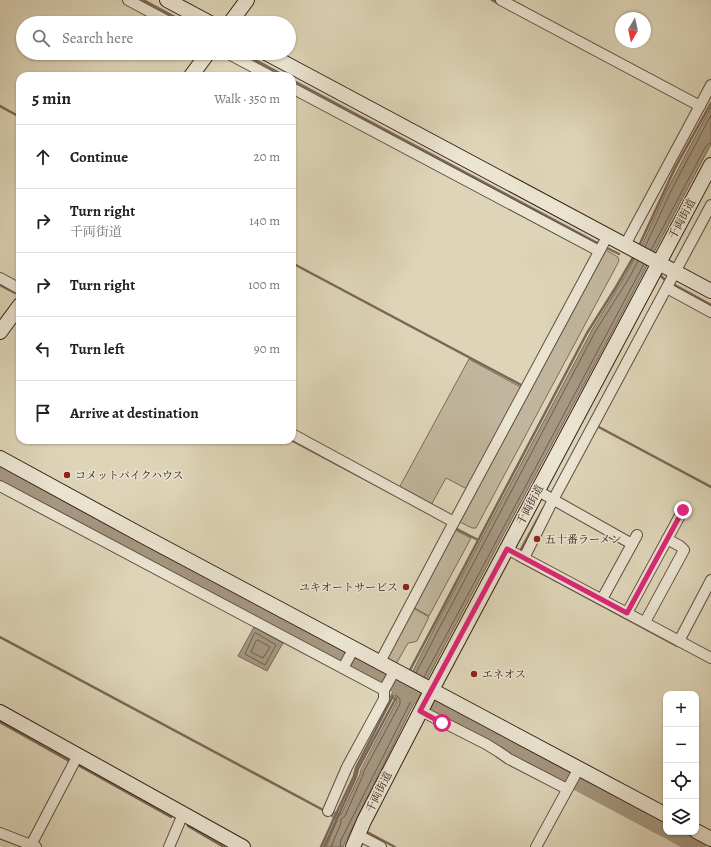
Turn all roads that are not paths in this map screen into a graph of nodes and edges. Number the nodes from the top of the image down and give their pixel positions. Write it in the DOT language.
graph roads {
  1 [pos="128,0"];
  2 [pos="167,0"];
  3 [pos="247,0"];
  4 [pos="501,0"];
  5 [pos="158,16"];
  6 [pos="197,16"];
  7 [pos="235,16"];
  8 [pos="203,60"];
  9 [pos="240,60"];
  10 [pos="278,60"];
  11 [pos="194,72"];
  12 [pos="263,72"];
  13 [pos="711,85"];
  14 [pos="296,90"];
  15 [pos="700,106"];
  16 [pos="711,165"];
  17 [pos="711,205"];
  18 [pos="603,244"];
  19 [pos="630,247"];
  20 [pos="656,261"];
  21 [pos="0,278"];
  22 [pos="671,281"];
  23 [pos="16,286"];
  24 [pos="711,291"];
  25 [pos="16,310"];
  26 [pos="711,312"];
  27 [pos="0,332"];
  28 [pos="296,436"];
  29 [pos="0,458"];
  30 [pos="0,486"];
  31 [pos="548,497"];
  32 [pos="683,510"];
  33 [pos="453,525"];
  34 [pos="667,539"];
  35 [pos="507,549"];
  36 [pos="524,558"];
  37 [pos="711,580"];
  38 [pos="602,599"];
  39 [pos="627,613"];
  40 [pos="645,622"];
  41 [pos="679,641"];
  42 [pos="352,651"];
  43 [pos="711,658"];
  44 [pos="380,662"];
  45 [pos="344,666"];
  46 [pos="392,679"];
  47 [pos="428,687"];
  48 [pos="420,711"];
  49 [pos="0,712"];
  50 [pos="75,760"];
  51 [pos="573,779"];
  52 [pos="328,811"];
  53 [pos="183,814"];
  54 [pos="663,814"];
  55 [pos="0,833"];
  56 [pos="699,833"];
  57 [pos="711,839"];
  58 [pos="356,841"];
  59 [pos="33,846"];
  60 [pos="169,847"];
  61 [pos="243,847"];
  62 [pos="381,847"];
  63 [pos="536,847"];
  1 -- 5 [label="street"];
  2 -- 6 [label="street"];
  3 -- 7 [label="street"];
  4 -- 15 [label="street"];
  8 -- 11 [label="street"];
  9 -- 12 [label="street"];
  10 -- 18 [label="street"];
  13 -- 15 [label="street"];
  14 -- 18 [label="street"];
  15 -- 19 [label="street"];
  16 -- 20 [label="street, 千両街道"];
  17 -- 22 [label="street"];
  18 -- 19 [label="street"];
  18 -- 33 [label="street"];
  19 -- 20 [label="street"];
  20 -- 22 [label="street"];
  20 -- 31 [label="street, 千両街道"];
  21 -- 23 [label="street"];
  22 -- 24 [label="street"];
  22 -- 26 [label="street"];
  22 -- 31 [label="street"];
  25 -- 27 [label="street"];
  28 -- 33 [label="street"];
  29 -- 42 [label="street"];
  30 -- 45 [label="street"];
  31 -- 35 [label="street, 千両街道"];
  31 -- 36 [label="street"];
  31 -- 38 [label="street"];
  32 -- 34 [label="street"];
  33 -- 44 [label="street"];
  34 -- 39 [label="street"];
  34 -- 40 [label="street"];
  35 -- 36 [label="street"];
  35 -- 47 [label="street, 千両街道"];
  36 -- 38 [label="street"];
  37 -- 41 [label="street"];
  38 -- 39 [label="street"];
  39 -- 40 [label="street"];
  40 -- 41 [label="street"];
  41 -- 43 [label="street"];
  42 -- 44 [label="street"];
  42 -- 45 [label="street"];
  44 -- 46 [label="street"];
  45 -- 46 [label="street"];
  46 -- 47 [label="street"];
  46 -- 52 [label="street"];
  47 -- 48 [label="street, 千両街道"];
  47 -- 51 [label="street"];
  48 -- 51 [label="street"];
  48 -- 58 [label="street, 千両街道"];
  49 -- 50 [label="street"];
  50 -- 53 [label="street"];
  50 -- 59 [label="street"];
  51 -- 54 [label="street"];
  51 -- 63 [label="street"];
  53 -- 60 [label="street"];
  53 -- 61 [label="street"];
  55 -- 59 [label="street"];
  56 -- 57 [label="street"];
  58 -- 62 [label="street"];
}
